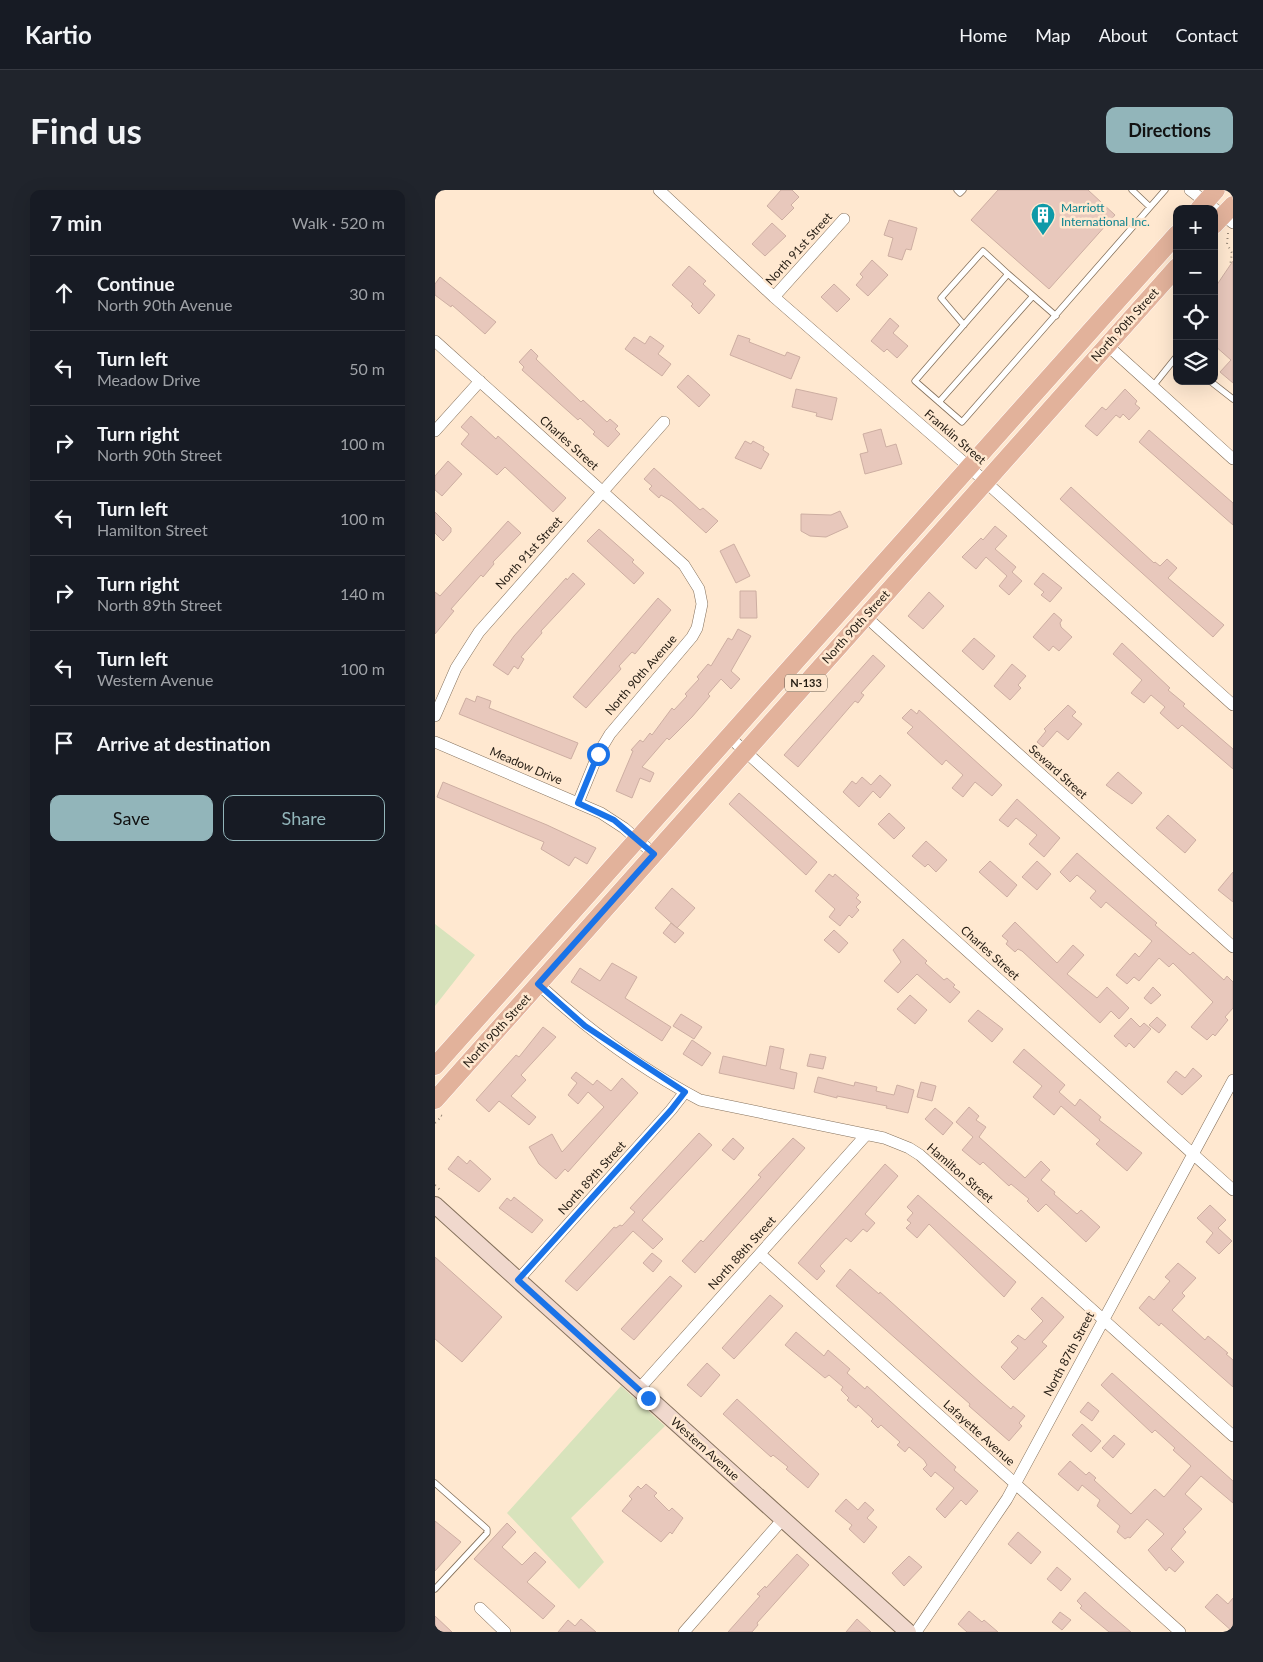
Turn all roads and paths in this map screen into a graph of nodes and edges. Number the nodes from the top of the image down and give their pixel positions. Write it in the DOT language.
graph roads {
  1 [pos="659,190"];
  2 [pos="957,190"];
  3 [pos="963,190"];
  4 [pos="1132,190"];
  5 [pos="1165,190"];
  6 [pos="1190,190"];
  7 [pos="1207,200"];
  8 [pos="1150,206"];
  9 [pos="844,219"];
  10 [pos="1226,220"];
  11 [pos="1173,238"];
  12 [pos="1230,266"];
  13 [pos="1173,271"];
  14 [pos="1008,274"];
  15 [pos="1033,296"];
  16 [pos="774,297"];
  17 [pos="1056,316"];
  18 [pos="964,324"];
  19 [pos="435,341"];
  20 [pos="1107,345"];
  21 [pos="1173,361"];
  22 [pos="480,381"];
  23 [pos="1215,385"];
  24 [pos="1153,386"];
  25 [pos="1233,399"];
  26 [pos="939,402"];
  27 [pos="665,422"];
  28 [pos="435,431"];
  29 [pos="1233,459"];
  30 [pos="969,467"];
  31 [pos="985,482"];
  32 [pos="602,491"];
  33 [pos="683,565"];
  34 [pos="865,616"];
  35 [pos="1233,705"];
  36 [pos="435,716"];
  37 [pos="728,736"];
  38 [pos="435,742"];
  39 [pos="745,752"];
  40 [pos="578,803"];
  41 [pos="637,839"];
  42 [pos="654,854"];
  43 [pos="1233,947"];
  44 [pos="538,984"];
  45 [pos="435,1066"];
  46 [pos="1233,1080"];
  47 [pos="685,1092"];
  48 [pos="435,1100"];
  49 [pos="435,1110"];
  50 [pos="435,1123"];
  51 [pos="866,1135"];
  52 [pos="1193,1154"];
  53 [pos="1233,1190"];
  54 [pos="435,1205"];
  55 [pos="760,1254"];
  56 [pos="518,1280"];
  57 [pos="1103,1320"];
  58 [pos="639,1389"];
  59 [pos="1233,1436"];
  60 [pos="435,1483"];
  61 [pos="1015,1483"];
  62 [pos="783,1519"];
  63 [pos="435,1589"];
  64 [pos="480,1608"];
  65 [pos="505,1632"];
  66 [pos="684,1632"];
  67 [pos="908,1632"];
  68 [pos="916,1632"];
  69 [pos="1180,1632"];
  1 -- 16 [label="street, Franklin Street"];
  2 -- 3 [label="lane"];
  4 -- 8 [label="lane"];
  5 -- 8 [label="lane"];
  6 -- 7 [label="street"];
  7 -- 10 [label="street"];
  8 -- 17 [label="lane"];
  9 -- 16 [label="street, North 91st Street"];
  10 -- 12 [label="path"];
  11 -- 30 [label="main road, North 90th Street / N-133"];
  13 -- 20 [label="main road, North 90th Street / N-133"];
  14 -- 15 [label="lane"];
  14 -- 18 [label="lane"];
  14 -- 18 [label="lane"];
  15 -- 17 [label="lane"];
  15 -- 26 [label="lane"];
  16 -- 30 [label="street, Franklin Street"];
  17 -- 26 [label="lane"];
  18 -- 26 [label="lane"];
  19 -- 22 [label="street, Charles Street"];
  20 -- 24 [label="street"];
  20 -- 31 [label="main road, North 90th Street / N-133"];
  21 -- 24 [label="lane"];
  22 -- 28 [label="street"];
  22 -- 32 [label="street, Charles Street"];
  23 -- 25 [label="lane"];
  24 -- 29 [label="street"];
  27 -- 32 [label="street, North 91st Street"];
  30 -- 31 [label="street, Franklin Street"];
  30 -- 37 [label="main road, North 90th Street / N-133"];
  31 -- 34 [label="main road, North 90th Street / N-133"];
  31 -- 35 [label="street, Franklin Street"];
  32 -- 33 [label="street, Charles Street"];
  32 -- 36 [label="street, North 91st Street"];
  33 -- 40 [label="street, North 90th Avenue"];
  34 -- 39 [label="main road, North 90th Street / N-133"];
  34 -- 43 [label="street, Seward Street"];
  37 -- 39 [label="street, Charles Street"];
  37 -- 41 [label="main road, North 90th Street / N-133"];
  38 -- 40 [label="street, Meadow Drive"];
  39 -- 42 [label="main road, North 90th Street / N-133"];
  39 -- 52 [label="street, Charles Street"];
  40 -- 41 [label="street, Meadow Drive"];
  41 -- 42 [label="street, Meadow Drive"];
  41 -- 45 [label="main road, North 90th Street / N-133"];
  42 -- 44 [label="main road, North 90th Street / N-133"];
  44 -- 47 [label="street, Hamilton Street"];
  44 -- 48 [label="main road, North 90th Street / N-133"];
  46 -- 52 [label="street, North 87th Street"];
  47 -- 51 [label="street, Hamilton Street"];
  47 -- 56 [label="street, North 89th Street"];
  49 -- 50 [label="path"];
  51 -- 55 [label="street, North 88th Street"];
  51 -- 57 [label="street, Hamilton Street"];
  52 -- 53 [label="street, Charles Street"];
  52 -- 57 [label="street, North 87th Street"];
  54 -- 56 [label="street, Western Avenue"];
  55 -- 58 [label="street, North 88th Street"];
  55 -- 61 [label="street, Lafayette Avenue"];
  56 -- 58 [label="street, Western Avenue"];
  57 -- 59 [label="street, Hamilton Street"];
  57 -- 61 [label="street, North 87th Street"];
  58 -- 62 [label="street, Western Avenue"];
  60 -- 63 [label="lane"];
  61 -- 68 [label="street, North 87th Street"];
  61 -- 69 [label="street, Lafayette Avenue"];
  62 -- 66 [label="street"];
  62 -- 67 [label="street, Western Avenue"];
  64 -- 65 [label="street"];
}
